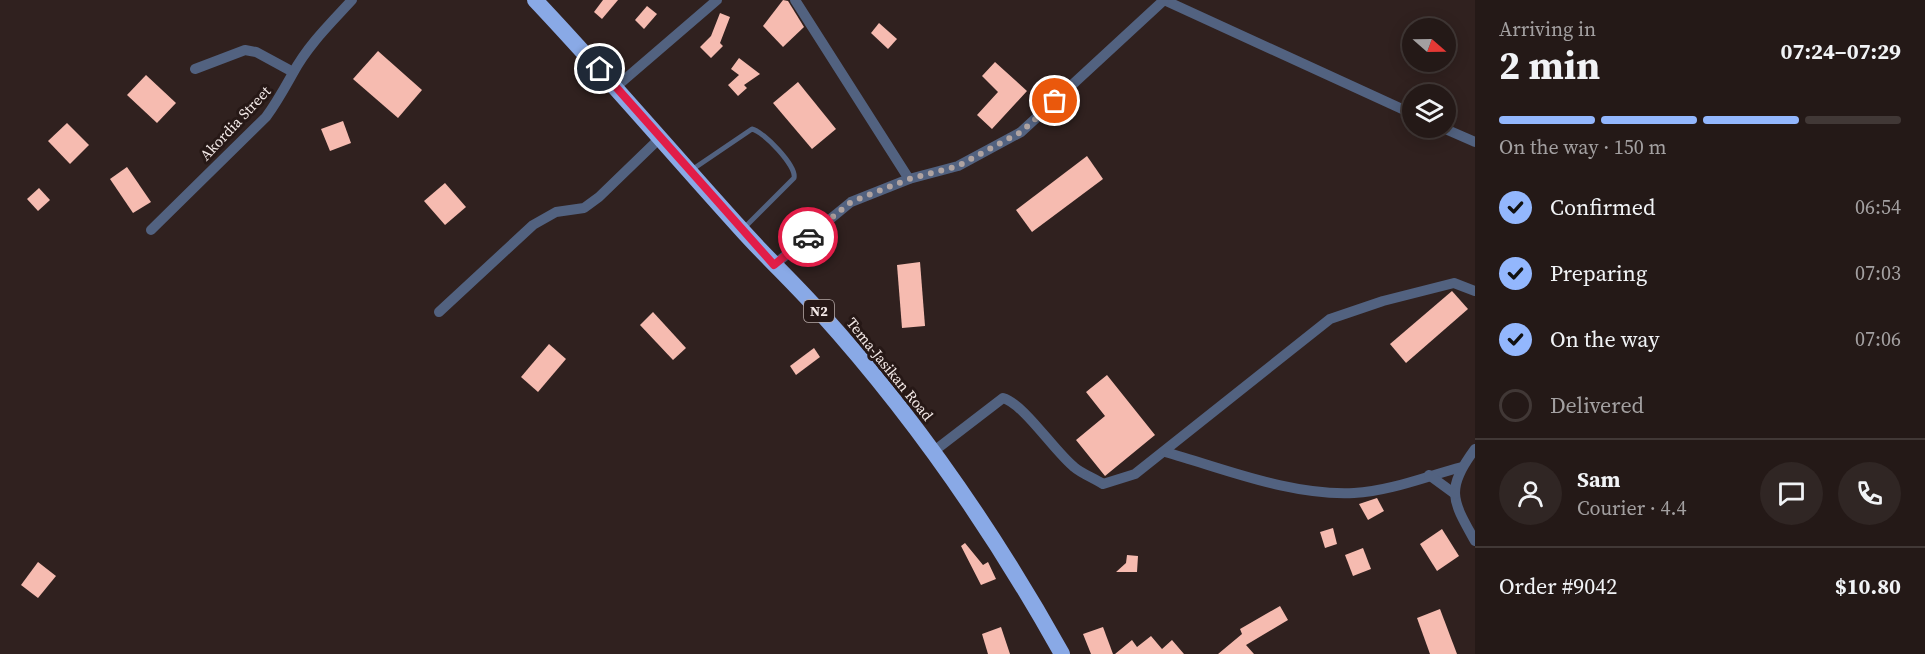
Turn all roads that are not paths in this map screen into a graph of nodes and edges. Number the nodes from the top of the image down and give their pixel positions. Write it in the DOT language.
graph roads {
  1 [pos="352,0"];
  2 [pos="535,0"];
  3 [pos="717,0"];
  4 [pos="795,0"];
  5 [pos="1164,0"];
  6 [pos="195,69"];
  7 [pos="293,72"];
  8 [pos="617,86"];
  9 [pos="1402,109"];
  10 [pos="1456,134"];
  11 [pos="660,138"];
  12 [pos="1475,142"];
  13 [pos="690,171"];
  14 [pos="909,179"];
  15 [pos="151,230"];
  16 [pos="742,230"];
  17 [pos="774,265"];
  18 [pos="1475,291"];
  19 [pos="439,312"];
  20 [pos="1475,448"];
  21 [pos="934,451"];
  22 [pos="1165,452"];
  23 [pos="1462,467"];
  24 [pos="1429,475"];
  25 [pos="1455,494"];
  26 [pos="1475,541"];
  27 [pos="1062,654"];
  1 -- 7 [label="street, Akordia Street"];
  2 -- 8 [label="highway, Tema-Jasikan Road / N2"];
  3 -- 8 [label="street"];
  4 -- 14 [label="street"];
  5 -- 9 [label="street"];
  5 -- 14 [label="street"];
  6 -- 7 [label="street"];
  7 -- 15 [label="street, Akordia Street"];
  8 -- 11 [label="highway, Tema-Jasikan Road / N2"];
  10 -- 12 [label="street"];
  11 -- 13 [label="highway, Tema-Jasikan Road / N2"];
  11 -- 19 [label="street"];
  13 -- 16 [label="highway, Tema-Jasikan Road / N2"];
  13 -- 16 [label="lane"];
  14 -- 17 [label="street"];
  16 -- 17 [label="highway, Tema-Jasikan Road / N2"];
  17 -- 21 [label="highway, Tema-Jasikan Road / N2"];
  18 -- 22 [label="street"];
  20 -- 23 [label="street"];
  21 -- 22 [label="street"];
  21 -- 27 [label="highway, Tema-Jasikan Road / N2"];
  22 -- 24 [label="street"];
  23 -- 24 [label="street"];
  23 -- 25 [label="street"];
  24 -- 25 [label="street"];
  25 -- 26 [label="street"];
}
